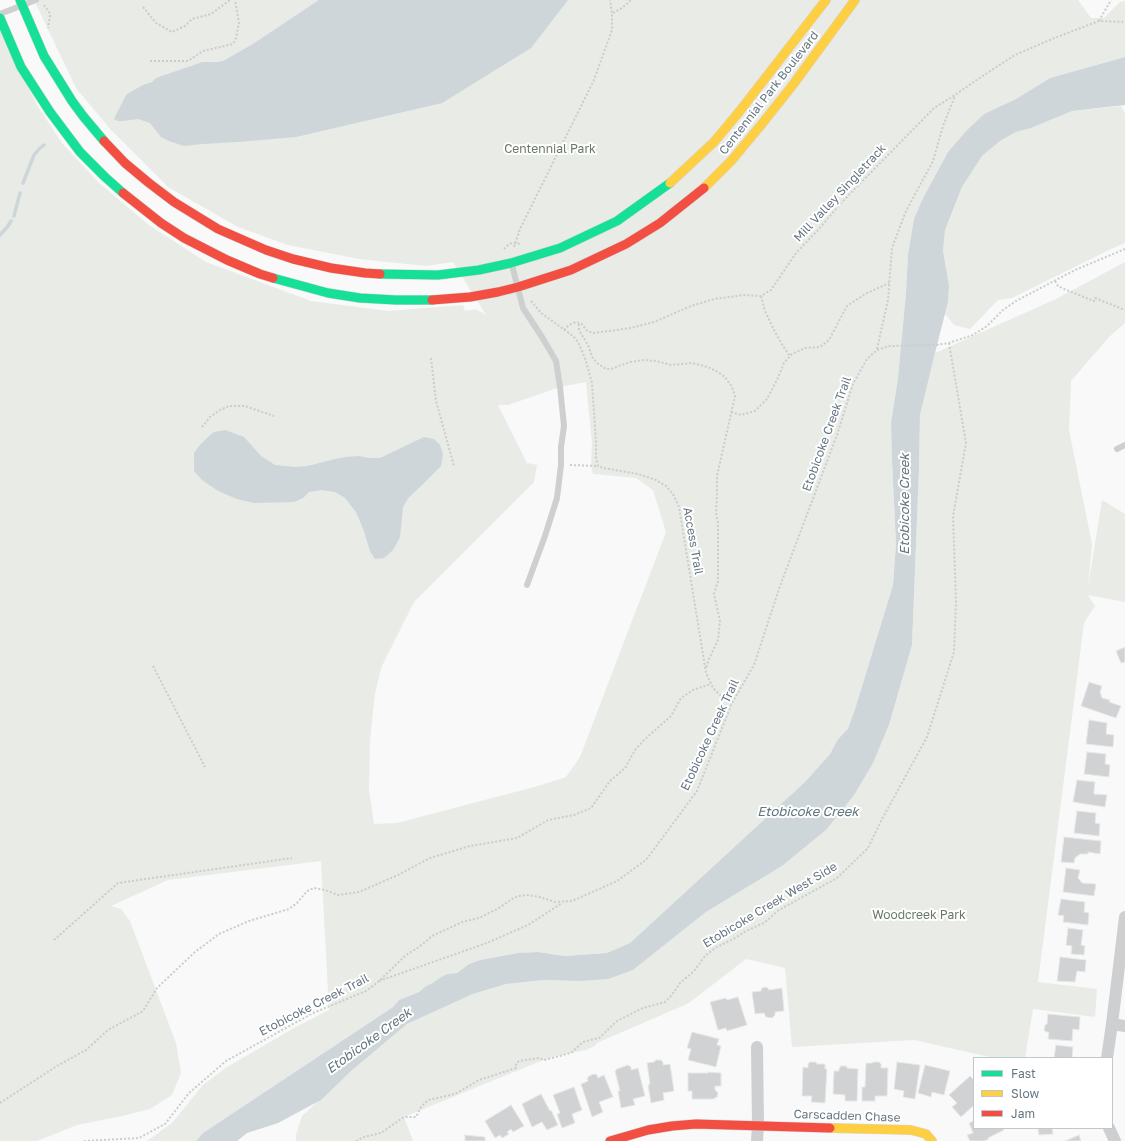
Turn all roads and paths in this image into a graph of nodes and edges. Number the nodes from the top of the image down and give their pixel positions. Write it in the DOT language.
graph roads {
  1 [pos="36,0"];
  2 [pos="230,0"];
  3 [pos="235,0"];
  4 [pos="610,0"];
  5 [pos="631,0"];
  6 [pos="826,0"];
  7 [pos="855,0"];
  8 [pos="1111,0"];
  9 [pos="21,3"];
  10 [pos="43,4"];
  11 [pos="143,7"];
  12 [pos="612,13"];
  13 [pos="0,14"];
  14 [pos="0,18"];
  15 [pos="1099,21"];
  16 [pos="1125,22"];
  17 [pos="48,33"];
  18 [pos="150,60"];
  19 [pos="955,95"];
  20 [pos="515,243"];
  21 [pos="522,244"];
  22 [pos="1125,248"];
  23 [pos="501,253"];
  24 [pos="511,263"];
  25 [pos="1055,281"];
  26 [pos="889,283"];
  27 [pos="518,287"];
  28 [pos="761,296"];
  29 [pos="1125,310"];
  30 [pos="579,323"];
  31 [pos="564,330"];
  32 [pos="949,343"];
  33 [pos="877,350"];
  34 [pos="790,356"];
  35 [pos="431,358"];
  36 [pos="731,412"];
  37 [pos="274,416"];
  38 [pos="202,426"];
  39 [pos="1125,445"];
  40 [pos="1117,449"];
  41 [pos="561,464"];
  42 [pos="454,466"];
  43 [pos="598,466"];
  44 [pos="527,585"];
  45 [pos="153,666"];
  46 [pos="706,669"];
  47 [pos="711,684"];
  48 [pos="732,703"];
  49 [pos="205,767"];
  50 [pos="292,858"];
  51 [pos="563,902"];
  52 [pos="1125,917"];
  53 [pos="54,940"];
  54 [pos="378,982"];
  55 [pos="1112,1024"];
  56 [pos="1125,1026"];
  57 [pos="757,1047"];
  58 [pos="1107,1057"];
  59 [pos="0,1103"];
  60 [pos="758,1125"];
  61 [pos="1109,1129"];
  62 [pos="84,1141"];
  63 [pos="356,1141"];
  64 [pos="610,1141"];
  65 [pos="757,1141"];
  66 [pos="932,1141"];
  67 [pos="1115,1141"];
  1 -- 9 [label="lane"];
  2 -- 11 [label="path"];
  3 -- 18 [label="path"];
  4 -- 12 [label="path"];
  5 -- 12 [label="path"];
  6 -- 24 [label="street, Centennial Park Boulevard"];
  7 -- 27 [label="street, Centennial Park Boulevard"];
  8 -- 15 [label="path"];
  9 -- 13 [label="lane"];
  9 -- 24 [label="street, Centennial Park Boulevard"];
  10 -- 17 [label="path"];
  12 -- 20 [label="path"];
  14 -- 27 [label="street, Centennial Park Boulevard"];
  15 -- 16 [label="path, Mill Valley Singletrack"];
  15 -- 19 [label="path, Mill Valley Singletrack"];
  19 -- 26 [label="path"];
  19 -- 28 [label="path, Mill Valley Singletrack"];
  20 -- 21 [label="path"];
  20 -- 23 [label="path"];
  20 -- 24 [label="path"];
  22 -- 25 [label="path, Etobicoke Creek Trail"];
  24 -- 27 [label="lane"];
  25 -- 29 [label="path"];
  25 -- 32 [label="path, Etobicoke Creek Trail"];
  26 -- 33 [label="path"];
  26 -- 34 [label="path"];
  27 -- 31 [label="path"];
  27 -- 41 [label="lane"];
  28 -- 30 [label="path"];
  28 -- 34 [label="path"];
  30 -- 31 [label="path"];
  30 -- 36 [label="path"];
  31 -- 43 [label="path"];
  32 -- 33 [label="path, Etobicoke Creek Trail"];
  32 -- 63 [label="path, Etobicoke Creek West Side"];
  33 -- 48 [label="path, Etobicoke Creek Trail"];
  34 -- 36 [label="path"];
  35 -- 42 [label="path"];
  36 -- 46 [label="path"];
  37 -- 38 [label="path"];
  39 -- 40 [label="lane"];
  41 -- 43 [label="path, Access Trail"];
  41 -- 44 [label="lane"];
  43 -- 46 [label="path, Access Trail"];
  45 -- 49 [label="path"];
  46 -- 47 [label="path, Access Trail"];
  47 -- 48 [label="path, Access Trail"];
  47 -- 59 [label="path"];
  48 -- 51 [label="path, Etobicoke Creek Trail"];
  50 -- 53 [label="path"];
  51 -- 54 [label="path"];
  51 -- 54 [label="path, Etobicoke Creek Trail"];
  52 -- 55 [label="street"];
  54 -- 62 [label="path, Etobicoke Creek Trail"];
  55 -- 56 [label="street"];
  55 -- 58 [label="street"];
  57 -- 60 [label="street"];
  60 -- 64 [label="street, Carscadden Chase"];
  60 -- 65 [label="street"];
  60 -- 66 [label="street, Carscadden Chase"];
  61 -- 67 [label="street"];
}
